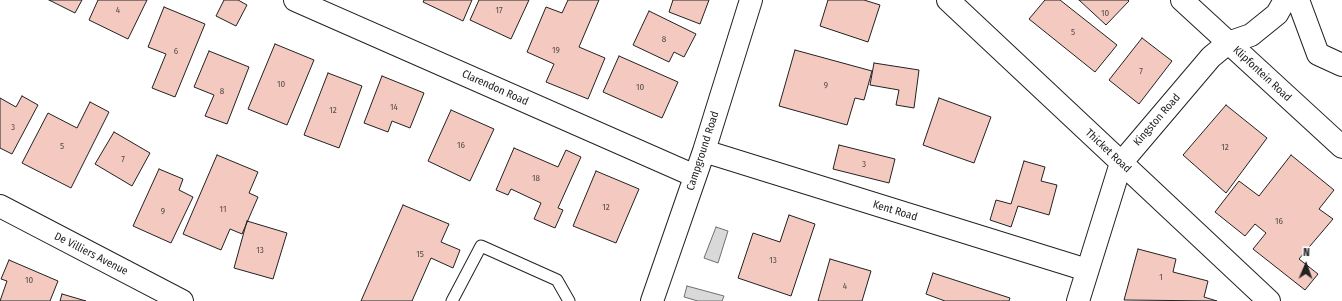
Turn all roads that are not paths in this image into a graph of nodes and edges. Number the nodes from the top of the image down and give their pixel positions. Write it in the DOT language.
graph roads {
  1 [pos="296,0"];
  2 [pos="751,0"];
  3 [pos="948,0"];
  4 [pos="1182,0"];
  5 [pos="1285,0"];
  6 [pos="1298,0"];
  7 [pos="1228,43"];
  8 [pos="1342,65"];
  9 [pos="1342,147"];
  10 [pos="704,151"];
  11 [pos="1121,163"];
  12 [pos="695,176"];
  13 [pos="0,206"];
  14 [pos="1087,270"];
  15 [pos="182,301"];
  16 [pos="452,301"];
  17 [pos="569,301"];
  18 [pos="652,301"];
  19 [pos="1078,301"];
  20 [pos="1269,301"];
  1 -- 12 [label="street, Clarendon Road"];
  2 -- 10 [label="street, Campground Road"];
  3 -- 11 [label="street, Thicket Road"];
  4 -- 7 [label="street, Klipfontein Road"];
  5 -- 7 [label="street"];
  6 -- 8 [label="street"];
  7 -- 9 [label="street, Klipfontein Road"];
  7 -- 11 [label="street, Kingston Road"];
  10 -- 12 [label="street, Campground Road"];
  10 -- 14 [label="street, Kent Road"];
  11 -- 14 [label="street, Kingston Road"];
  11 -- 20 [label="street, Thicket Road"];
  12 -- 18 [label="street, Campground Road"];
  13 -- 15 [label="street, De Villiers Avenue"];
  14 -- 19 [label="street, Kingston Road"];
  16 -- 17 [label="lane"];
}
